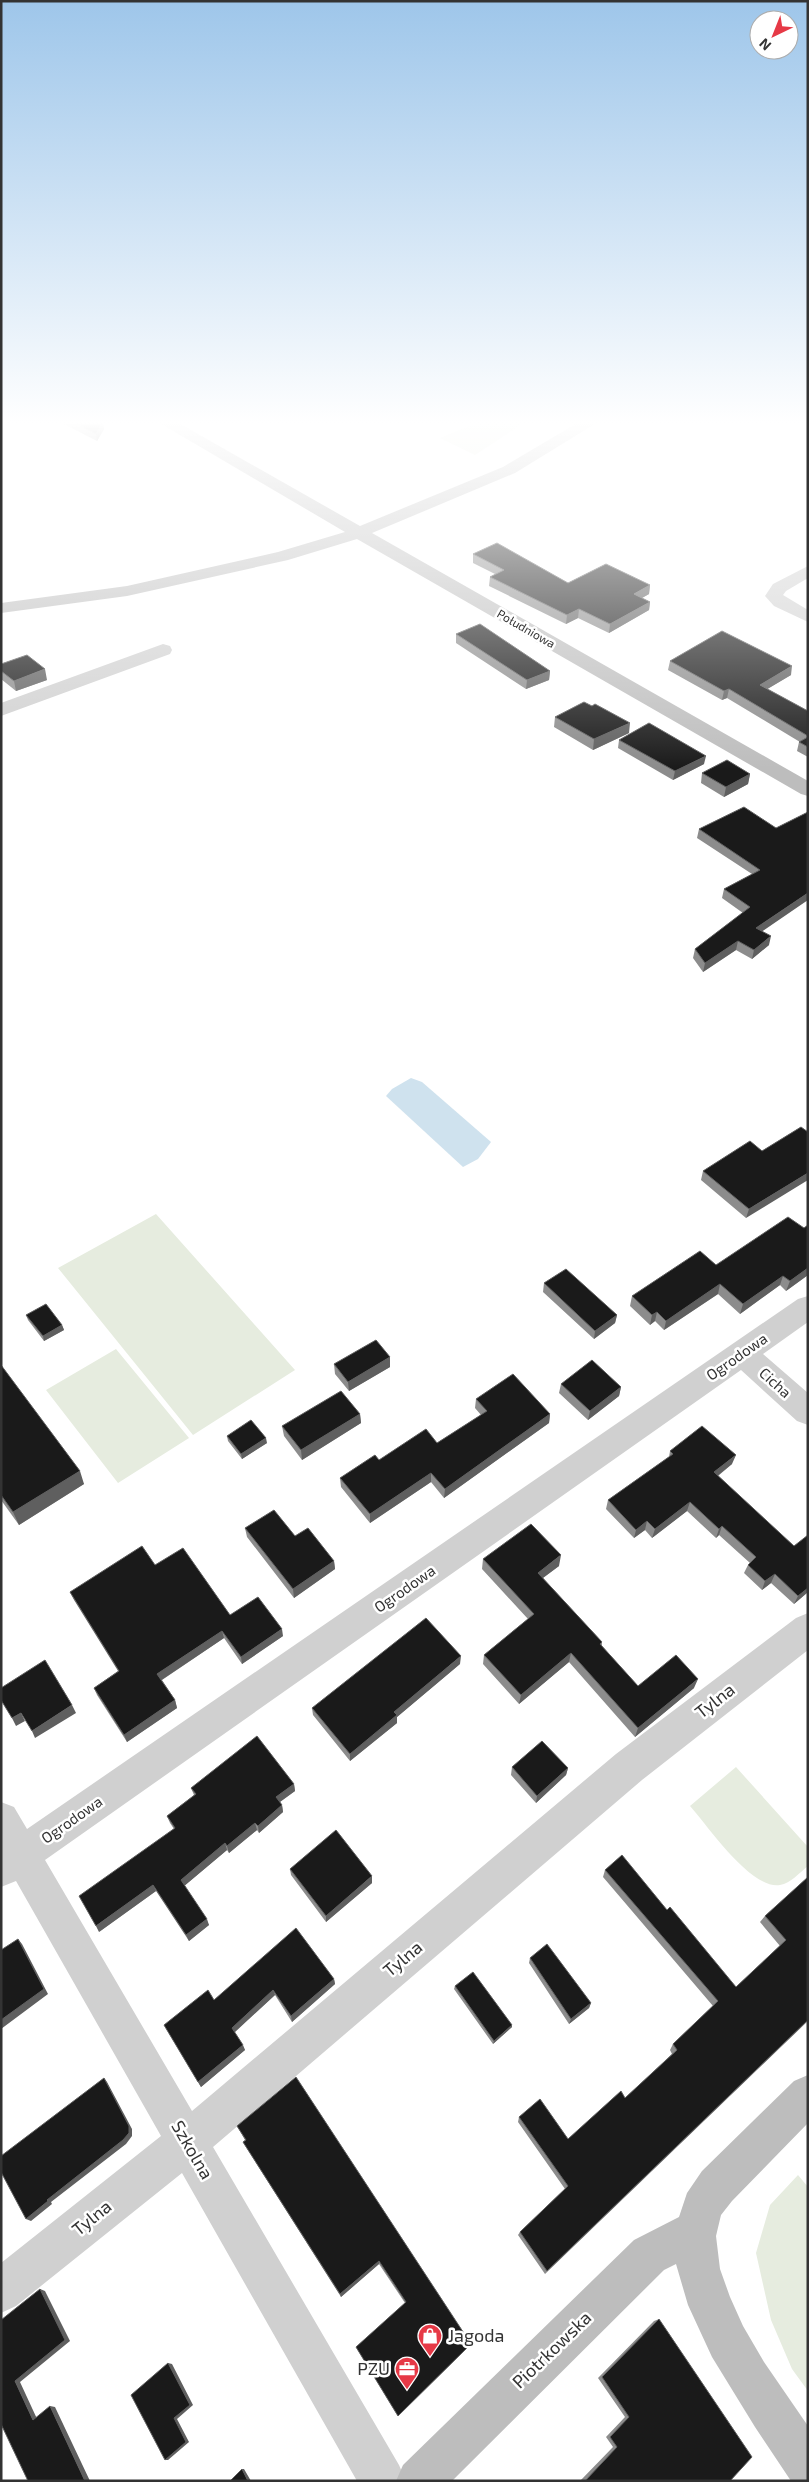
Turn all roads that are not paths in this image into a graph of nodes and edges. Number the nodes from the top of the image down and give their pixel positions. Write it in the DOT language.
graph roads {
  1 [pos="313,538"];
  2 [pos="328,538"];
  3 [pos="366,538"];
  4 [pos="808,571"];
  5 [pos="1,603"];
  6 [pos="1,608"];
  7 [pos="808,617"];
  8 [pos="163,650"];
  9 [pos="1,710"];
  10 [pos="808,790"];
  11 [pos="808,1307"];
  12 [pos="742,1354"];
  13 [pos="808,1412"];
  14 [pos="808,1629"];
  15 [pos="1,1820"];
  16 [pos="11,1862"];
  17 [pos="808,2094"];
  18 [pos="187,2142"];
  19 [pos="694,2232"];
  20 [pos="1,2291"];
  21 [pos="808,2465"];
  22 [pos="383,2481"];
  23 [pos="419,2481"];
  1 -- 5 [label="main road"];
  2 -- 6 [label="main road"];
  3 -- 10 [label="main road, Południowa"];
  4 -- 7 [label="street"];
  8 -- 9 [label="street"];
  11 -- 12 [label="street, Ogrodowa"];
  12 -- 13 [label="street, Cicha"];
  12 -- 16 [label="street, Ogrodowa"];
  14 -- 18 [label="street, Tylna"];
  15 -- 16 [label="street, Szkolna"];
  16 -- 18 [label="street, Szkolna"];
  17 -- 19 [label="main road"];
  18 -- 20 [label="street, Tylna"];
  18 -- 22 [label="street, Szkolna"];
  19 -- 21 [label="main road"];
  19 -- 23 [label="main road, Piotrkowska"];
}
